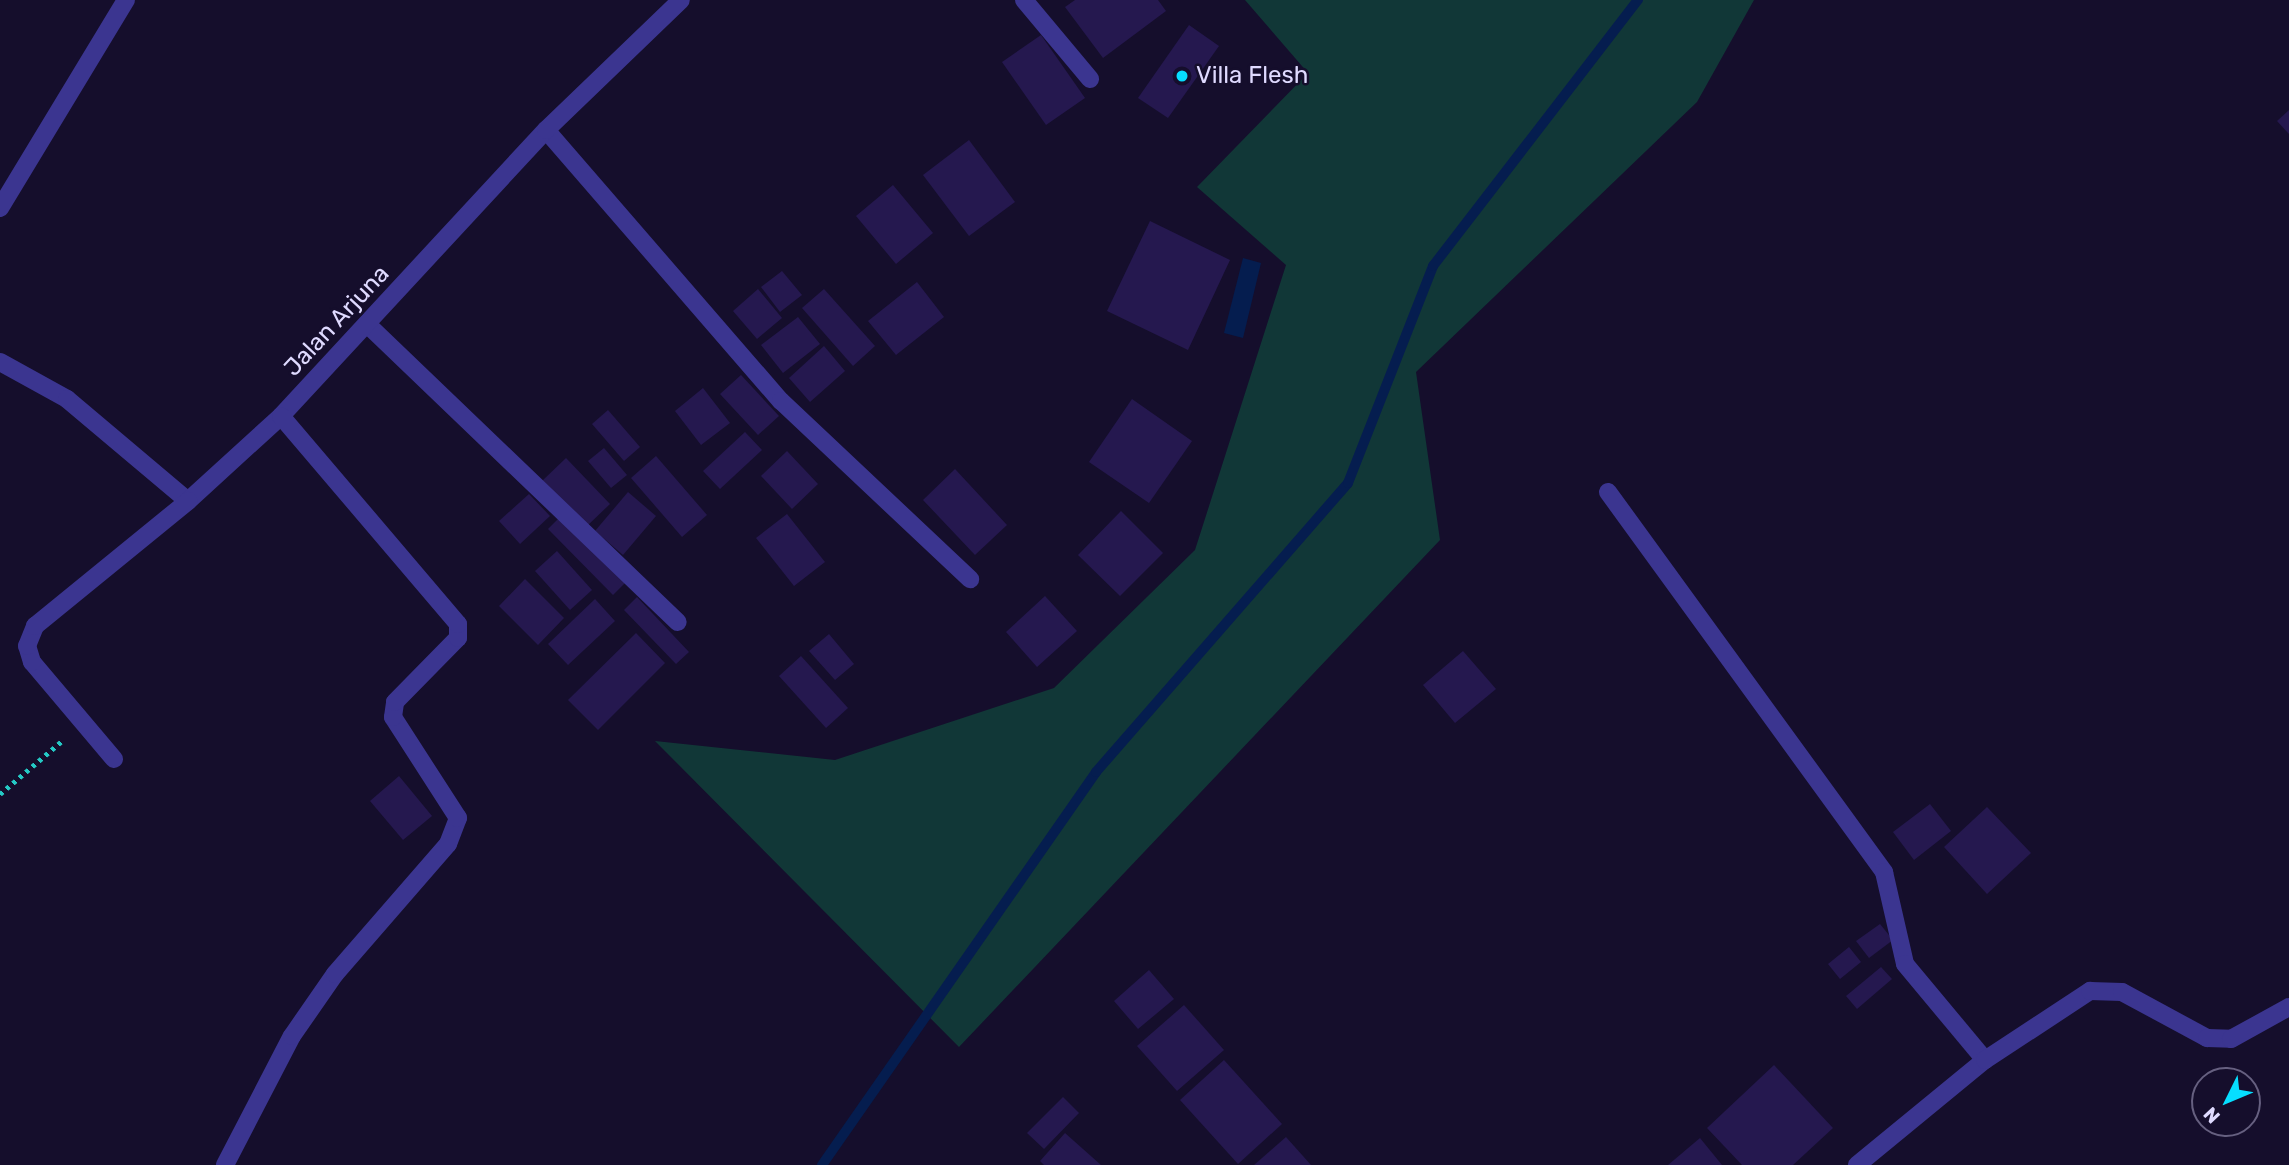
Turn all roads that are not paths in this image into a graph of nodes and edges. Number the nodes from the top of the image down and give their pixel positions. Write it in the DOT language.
graph roads {
  1 [pos="126,0"];
  2 [pos="681,0"];
  3 [pos="1024,0"];
  4 [pos="1090,79"];
  5 [pos="546,130"];
  6 [pos="0,208"];
  7 [pos="368,325"];
  8 [pos="0,362"];
  9 [pos="281,416"];
  10 [pos="1608,492"];
  11 [pos="188,501"];
  12 [pos="970,579"];
  13 [pos="677,622"];
  14 [pos="114,760"];
  15 [pos="2289,1007"];
  16 [pos="1985,1059"];
  17 [pos="225,1165"];
  18 [pos="1857,1165"];
  1 -- 6 [label="street"];
  2 -- 5 [label="street, Jalan Arjuna"];
  3 -- 4 [label="street"];
  5 -- 7 [label="street, Jalan Arjuna"];
  5 -- 12 [label="street"];
  7 -- 9 [label="street, Jalan Arjuna"];
  7 -- 13 [label="street"];
  8 -- 11 [label="street"];
  9 -- 11 [label="street, Jalan Arjuna"];
  9 -- 17 [label="street"];
  10 -- 16 [label="street"];
  11 -- 14 [label="street, Jalan Arjuna"];
  15 -- 16 [label="street"];
  16 -- 18 [label="street"];
}
